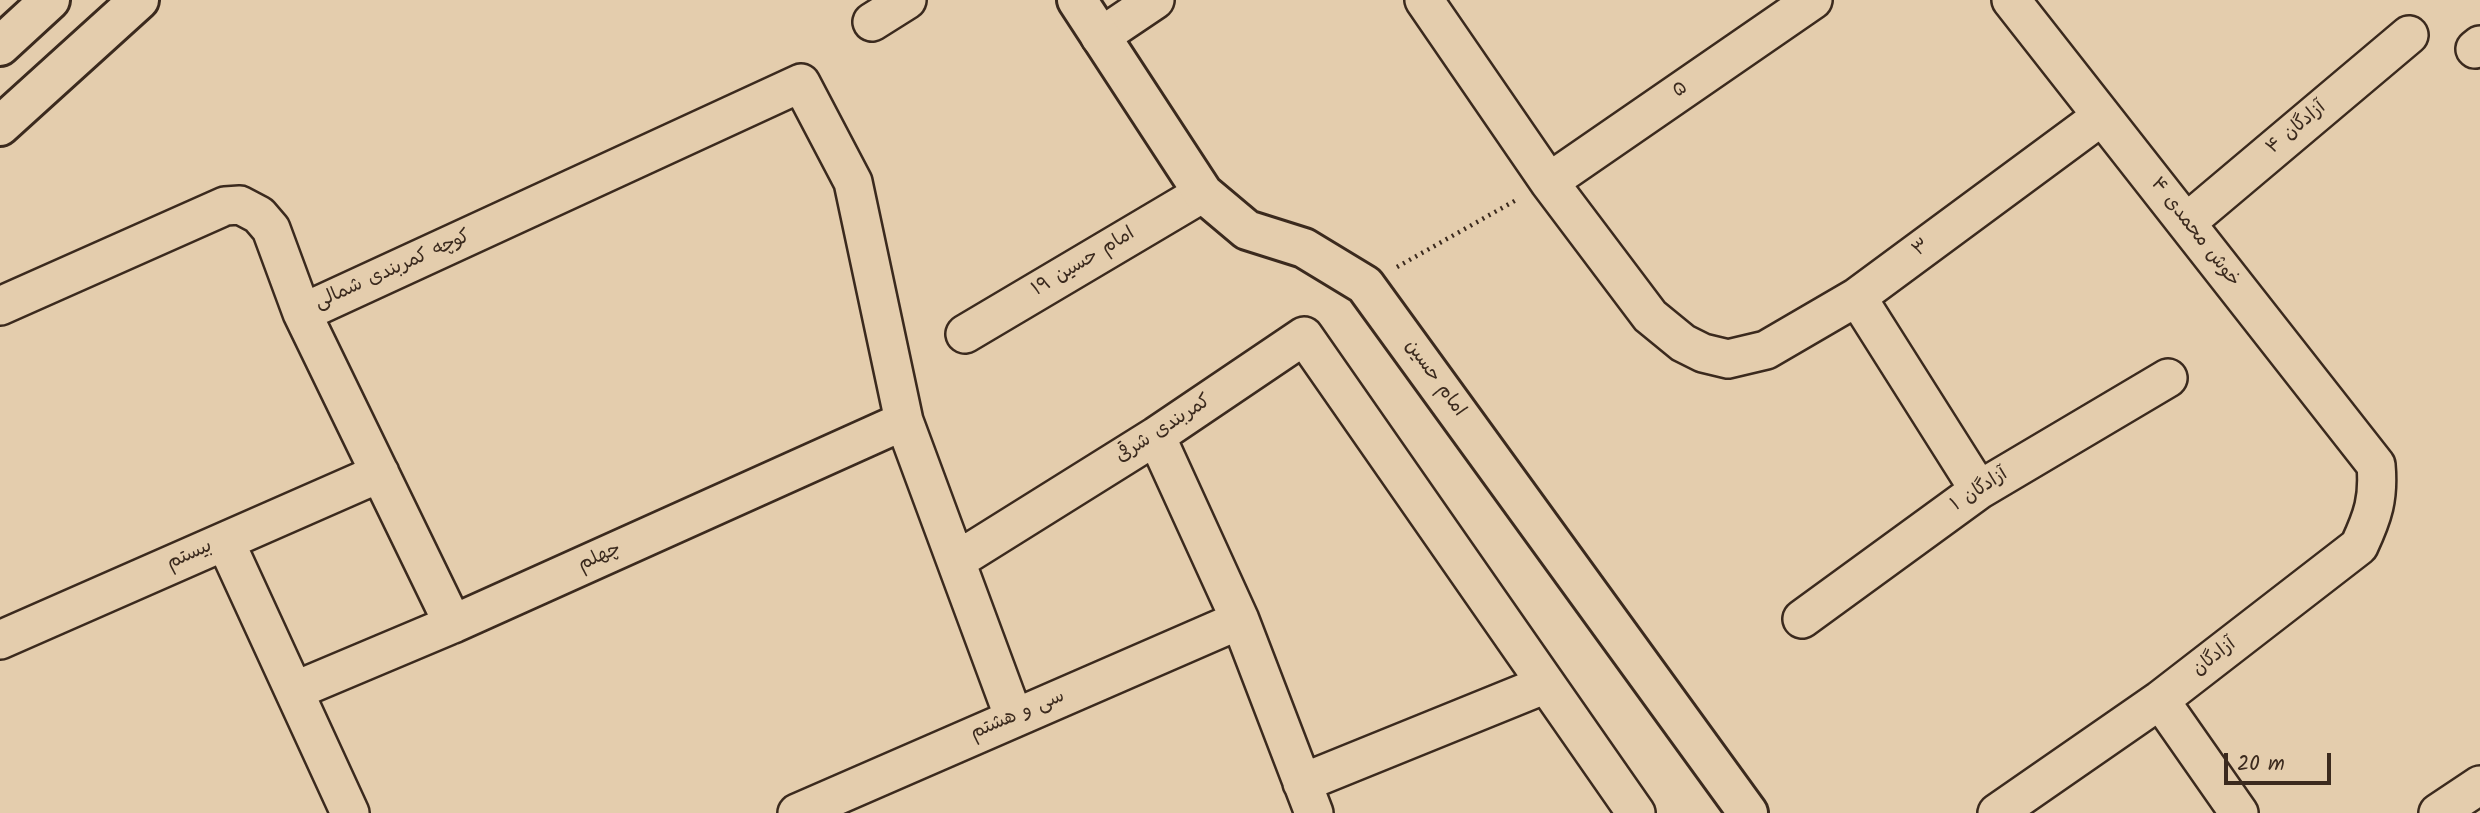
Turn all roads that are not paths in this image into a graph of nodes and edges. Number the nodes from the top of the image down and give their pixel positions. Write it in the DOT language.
graph roads {
  1 [pos="139,0"];
  2 [pos="907,0"];
  3 [pos="1077,0"];
  4 [pos="1155,0"];
  5 [pos="1424,0"];
  6 [pos="1813,0"];
  7 [pos="2011,0"];
  8 [pos="46,3"];
  9 [pos="872,22"];
  10 [pos="2409,35"];
  11 [pos="1100,37"];
  12 [pos="6,41"];
  13 [pos="81,54"];
  14 [pos="52,80"];
  15 [pos="2102,116"];
  16 [pos="0,126"];
  17 [pos="1549,182"];
  18 [pos="1203,193"];
  19 [pos="2186,223"];
  20 [pos="1857,297"];
  21 [pos="0,306"];
  22 [pos="302,313"];
  23 [pos="965,334"];
  24 [pos="2168,378"];
  25 [pos="904,421"];
  26 [pos="1156,436"];
  27 [pos="2376,465"];
  28 [pos="380,473"];
  29 [pos="1979,490"];
  30 [pos="225,541"];
  31 [pos="956,561"];
  32 [pos="1802,619"];
  33 [pos="1240,620"];
  34 [pos="453,624"];
  35 [pos="0,640"];
  36 [pos="1546,684"];
  37 [pos="294,691"];
  38 [pos="2160,700"];
  39 [pos="1014,718"];
  40 [pos="2480,785"];
  41 [pos="1308,798"];
  42 [pos="812,810"];
  43 [pos="350,813"];
  44 [pos="1636,813"];
  45 [pos="1748,813"];
  46 [pos="1997,813"];
  47 [pos="2239,813"];
  48 [pos="2438,813"];
  1 -- 13 [label="street"];
  2 -- 9 [label="street"];
  3 -- 11 [label="street, امام حسین"];
  4 -- 11 [label="street"];
  5 -- 17 [label="street"];
  6 -- 17 [label="street, ۵"];
  7 -- 15 [label="street, خوش محمدی ۴"];
  8 -- 12 [label="street"];
  8 -- 13 [label="street"];
  10 -- 19 [label="street, آزادگان ۴"];
  11 -- 18 [label="street, امام حسین"];
  12 -- 14 [label="street"];
  13 -- 14 [label="street"];
  14 -- 16 [label="street"];
  15 -- 19 [label="street, خوش محمدی ۴"];
  15 -- 20 [label="street, ۳"];
  17 -- 20 [label="street, ۳"];
  18 -- 23 [label="street, امام حسین ۱۹"];
  18 -- 45 [label="street, امام حسین"];
  19 -- 27 [label="street, خوش محمدی ۴"];
  20 -- 29 [label="street"];
  21 -- 22 [label="street, کوچه کمربندی شمالی"];
  22 -- 25 [label="street, کوچه کمربندی شمالی"];
  22 -- 28 [label="street"];
  24 -- 29 [label="street, آزادگان ۱"];
  25 -- 31 [label="street"];
  25 -- 34 [label="street, چهلم"];
  26 -- 31 [label="street, کمربندی شرقی"];
  26 -- 33 [label="street"];
  26 -- 36 [label="street, کمربندی شرقی"];
  27 -- 38 [label="street, آزادگان"];
  28 -- 30 [label="street, بیستم"];
  28 -- 34 [label="street"];
  29 -- 32 [label="street, آزادگان ۱"];
  30 -- 35 [label="street, بیستم"];
  30 -- 37 [label="street"];
  31 -- 39 [label="street"];
  33 -- 39 [label="street, سی و هشتم"];
  33 -- 41 [label="street"];
  34 -- 37 [label="street, چهلم"];
  36 -- 41 [label="street"];
  36 -- 44 [label="street, کمربندی شرقی"];
  37 -- 43 [label="street"];
  38 -- 46 [label="street, آزادگان"];
  38 -- 47 [label="street"];
  39 -- 42 [label="street, سی و هشتم"];
  40 -- 48 [label="street"];
}
